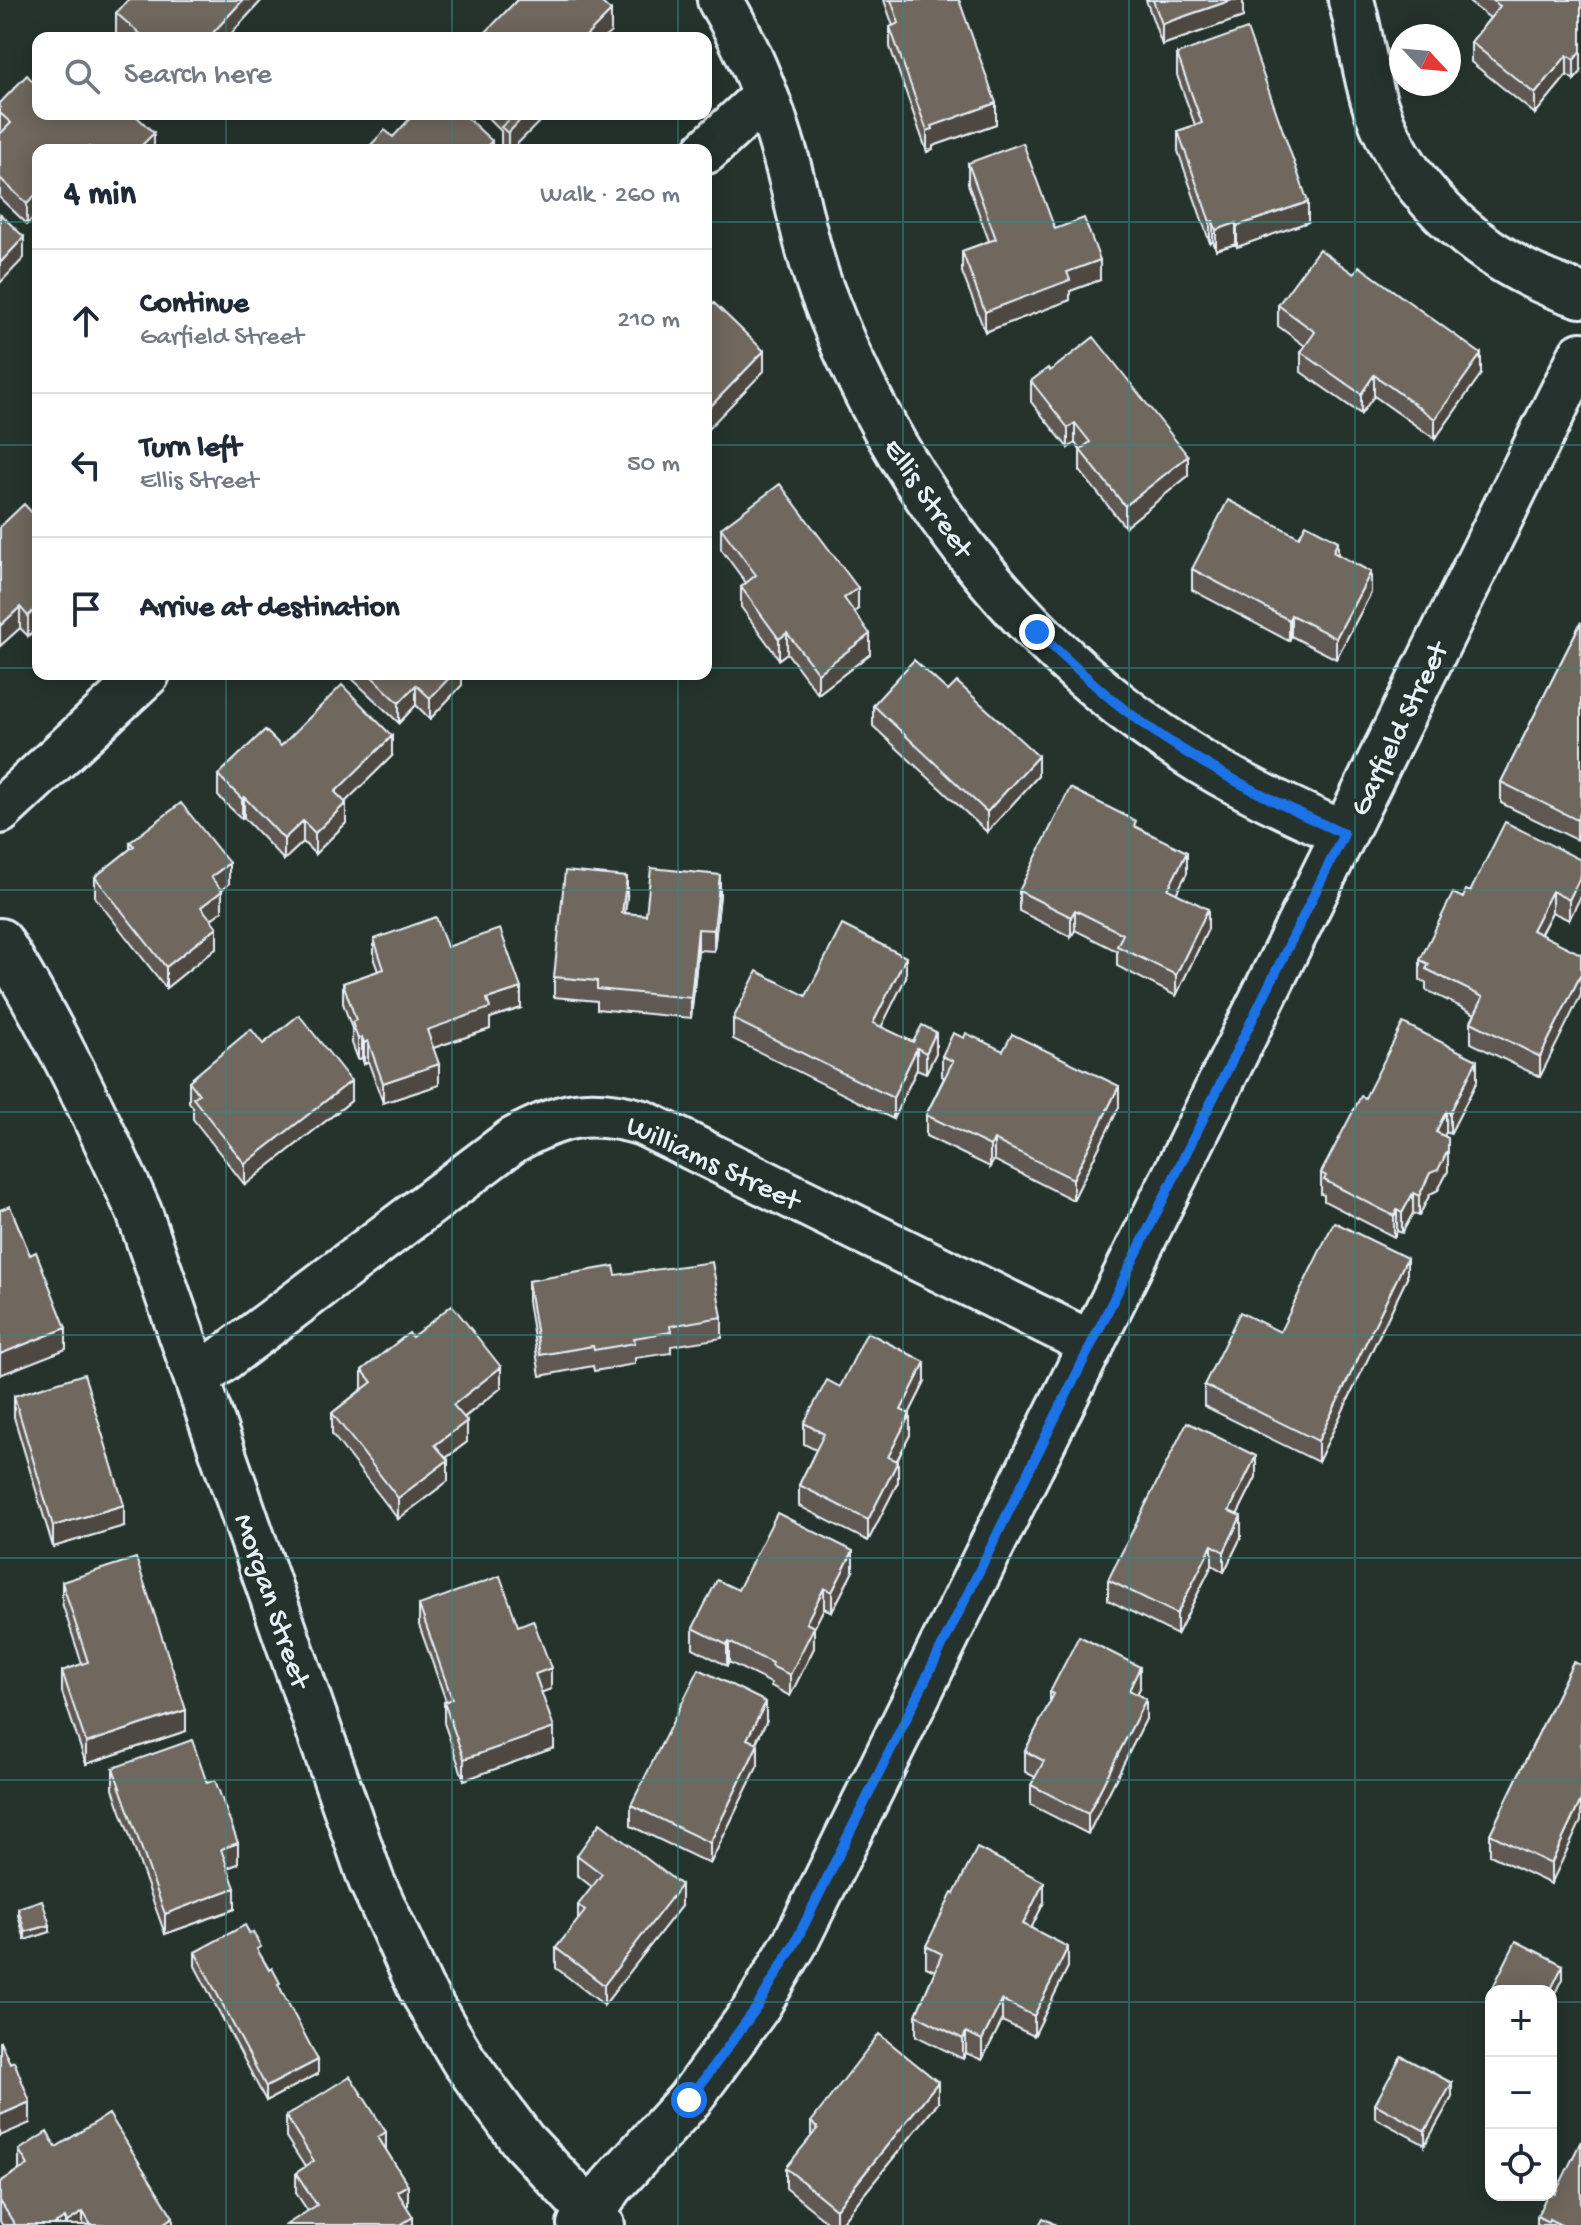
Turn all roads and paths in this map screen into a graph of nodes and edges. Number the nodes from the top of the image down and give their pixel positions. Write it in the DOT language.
graph roads {
  1 [pos="720,0"];
  2 [pos="1351,0"];
  3 [pos="765,96"];
  4 [pos="712,145"];
  5 [pos="1581,295"];
  6 [pos="1581,355"];
  7 [pos="141,680"];
  8 [pos="0,811"];
  9 [pos="1344,834"];
  10 [pos="0,941"];
  11 [pos="1092,1344"];
  12 [pos="198,1378"];
  13 [pos="591,2222"];
  1 -- 3 [label="street, Ellis Street"];
  2 -- 5 [label="street"];
  3 -- 4 [label="street"];
  3 -- 9 [label="street, Ellis Street"];
  6 -- 9 [label="street, Garfield Street"];
  7 -- 8 [label="street"];
  9 -- 11 [label="street, Garfield Street"];
  10 -- 12 [label="street, Morgan Street"];
  11 -- 12 [label="street, Williams Street"];
  11 -- 13 [label="street, Garfield Street"];
  12 -- 13 [label="street, Morgan Street"];
}
